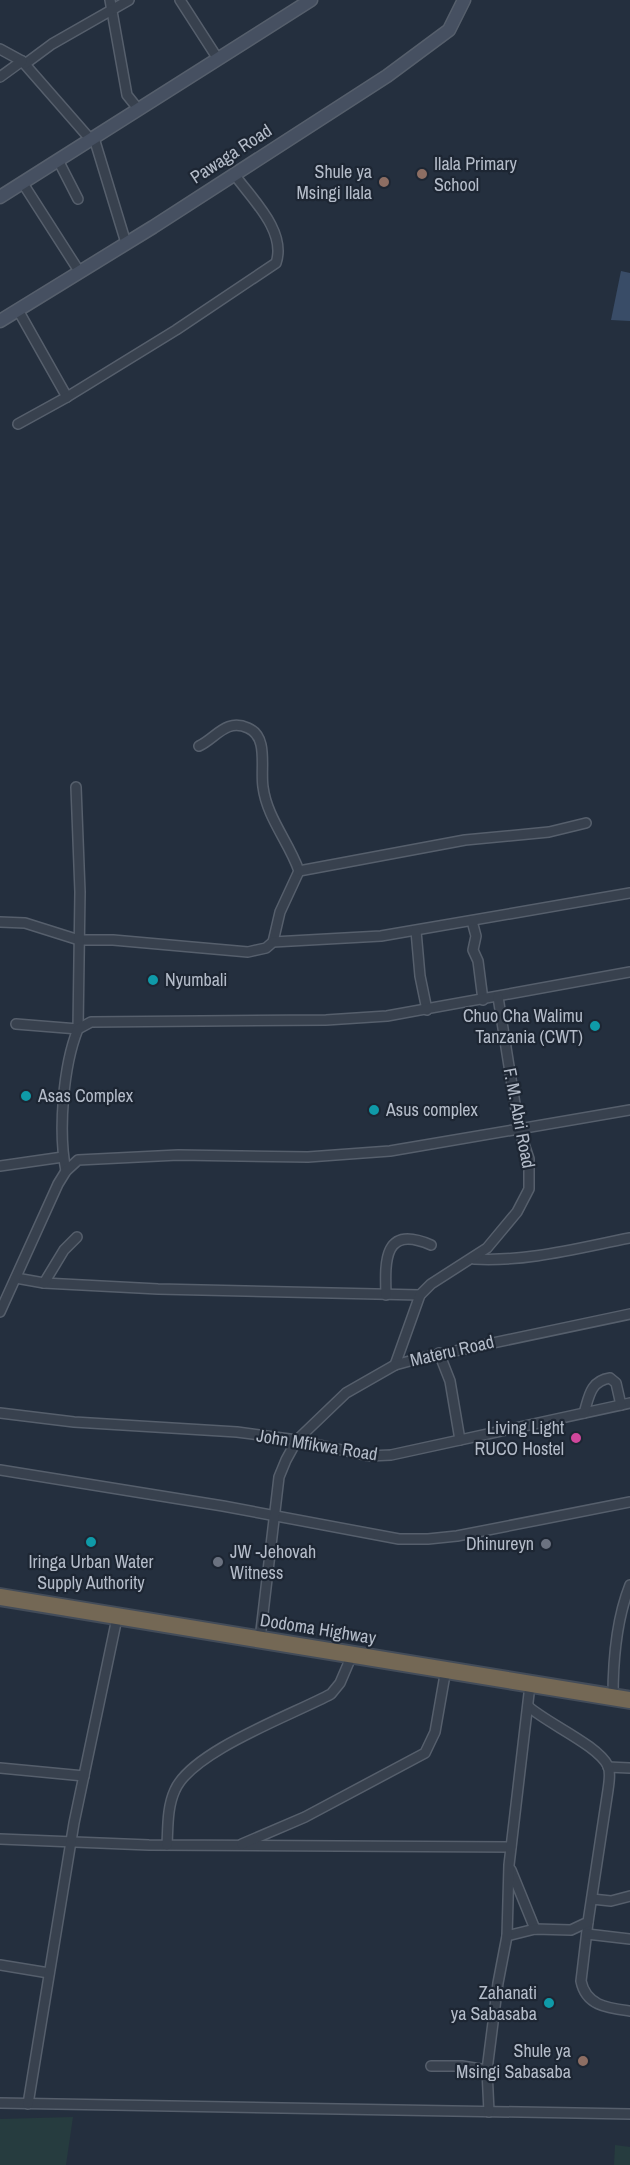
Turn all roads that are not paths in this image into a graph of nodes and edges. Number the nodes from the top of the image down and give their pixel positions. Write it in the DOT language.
graph roads {
  1 [pos="110,0"];
  2 [pos="129,0"];
  3 [pos="180,0"];
  4 [pos="311,0"];
  5 [pos="464,0"];
  6 [pos="112,11"];
  7 [pos="0,49"];
  8 [pos="218,60"];
  9 [pos="24,62"];
  10 [pos="0,77"];
  11 [pos="139,110"];
  12 [pos="92,139"];
  13 [pos="58,160"];
  14 [pos="234,174"];
  15 [pos="22,182"];
  16 [pos="0,197"];
  17 [pos="78,199"];
  18 [pos="126,243"];
  19 [pos="79,272"];
  20 [pos="18,310"];
  21 [pos="0,321"];
  22 [pos="67,397"];
  23 [pos="18,424"];
  24 [pos="199,746"];
  25 [pos="76,787"];
  26 [pos="586,823"];
  27 [pos="299,871"];
  28 [pos="630,893"];
  29 [pos="472,921"];
  30 [pos="0,922"];
  31 [pos="416,931"];
  32 [pos="79,940"];
  33 [pos="273,942"];
  34 [pos="630,972"];
  35 [pos="498,997"];
  36 [pos="483,1000"];
  37 [pos="427,1010"];
  38 [pos="16,1024"];
  39 [pos="78,1029"];
  40 [pos="630,1110"];
  41 [pos="519,1129"];
  42 [pos="63,1157"];
  43 [pos="0,1166"];
  44 [pos="66,1171"];
  45 [pos="77,1238"];
  46 [pos="630,1238"];
  47 [pos="431,1245"];
  48 [pos="474,1259"];
  49 [pos="16,1278"];
  50 [pos="44,1282"];
  51 [pos="386,1295"];
  52 [pos="420,1295"];
  53 [pos="0,1312"];
  54 [pos="630,1314"];
  55 [pos="439,1353"];
  56 [pos="394,1365"];
  57 [pos="625,1404"];
  58 [pos="0,1413"];
  59 [pos="584,1413"];
  60 [pos="297,1440"];
  61 [pos="460,1440"];
  62 [pos="0,1470"];
  63 [pos="630,1502"];
  64 [pos="274,1516"];
  65 [pos="630,1585"];
  66 [pos="0,1597"];
  67 [pos="117,1618"];
  68 [pos="261,1639"];
  69 [pos="352,1655"];
  70 [pos="446,1669"];
  71 [pos="530,1685"];
  72 [pos="613,1697"];
  73 [pos="630,1700"];
  74 [pos="528,1706"];
  75 [pos="608,1767"];
  76 [pos="0,1768"];
  77 [pos="630,1768"];
  78 [pos="84,1776"];
  79 [pos="0,1839"];
  80 [pos="71,1840"];
  81 [pos="167,1845"];
  82 [pos="239,1845"];
  83 [pos="512,1847"];
  84 [pos="508,1865"];
  85 [pos="630,1896"];
  86 [pos="592,1899"];
  87 [pos="588,1922"];
  88 [pos="535,1929"];
  89 [pos="587,1934"];
  90 [pos="507,1936"];
  91 [pos="630,1939"];
  92 [pos="0,1965"];
  93 [pos="49,1973"];
  94 [pos="630,2011"];
  95 [pos="431,2066"];
  96 [pos="488,2070"];
  97 [pos="0,2103"];
  98 [pos="28,2104"];
  99 [pos="489,2112"];
  100 [pos="630,2114"];
  1 -- 6 [label="street"];
  2 -- 6 [label="street"];
  3 -- 8 [label="street"];
  4 -- 8 [label="main road"];
  5 -- 14 [label="main road, Pawaga Road"];
  6 -- 9 [label="street"];
  6 -- 11 [label="street"];
  7 -- 9 [label="street"];
  8 -- 11 [label="main road"];
  9 -- 10 [label="street"];
  9 -- 12 [label="street"];
  11 -- 12 [label="main road"];
  12 -- 13 [label="main road"];
  12 -- 18 [label="street"];
  13 -- 15 [label="main road"];
  13 -- 17 [label="street"];
  14 -- 18 [label="main road, Pawaga Road"];
  14 -- 22 [label="street"];
  15 -- 16 [label="main road"];
  15 -- 19 [label="street"];
  18 -- 19 [label="main road, Pawaga Road"];
  19 -- 20 [label="main road, Pawaga Road"];
  20 -- 21 [label="main road, Pawaga Road"];
  20 -- 22 [label="street"];
  22 -- 23 [label="street"];
  24 -- 27 [label="street"];
  25 -- 32 [label="street"];
  26 -- 27 [label="street"];
  27 -- 33 [label="street"];
  28 -- 29 [label="street"];
  29 -- 31 [label="street"];
  29 -- 36 [label="street"];
  30 -- 32 [label="street"];
  31 -- 33 [label="street"];
  31 -- 37 [label="street"];
  32 -- 33 [label="street"];
  32 -- 39 [label="street"];
  34 -- 35 [label="street"];
  35 -- 36 [label="street"];
  35 -- 41 [label="street, F. M. Abri Road"];
  36 -- 37 [label="street"];
  37 -- 39 [label="street"];
  38 -- 39 [label="street"];
  39 -- 42 [label="street"];
  40 -- 41 [label="street"];
  41 -- 44 [label="street"];
  41 -- 48 [label="street, F. M. Abri Road"];
  42 -- 43 [label="street"];
  42 -- 44 [label="street"];
  44 -- 49 [label="street"];
  45 -- 50 [label="street"];
  46 -- 48 [label="street"];
  47 -- 51 [label="street"];
  48 -- 52 [label="street, F. M. Abri Road"];
  49 -- 50 [label="street"];
  49 -- 53 [label="street"];
  50 -- 51 [label="street"];
  51 -- 52 [label="street"];
  52 -- 56 [label="street"];
  54 -- 55 [label="street, Materu Road"];
  55 -- 56 [label="street, Materu Road"];
  55 -- 61 [label="street"];
  56 -- 60 [label="street, Materu Road"];
  57 -- 59 [label="street, John Mfikwa Road"];
  57 -- 59 [label="street"];
  58 -- 60 [label="street, John Mfikwa Road"];
  59 -- 61 [label="street, John Mfikwa Road"];
  60 -- 61 [label="street, John Mfikwa Road"];
  60 -- 64 [label="street"];
  62 -- 64 [label="street"];
  63 -- 64 [label="street"];
  64 -- 68 [label="street"];
  65 -- 72 [label="street"];
  66 -- 67 [label="highway, Dodoma Highway"];
  67 -- 68 [label="highway, Dodoma Highway"];
  67 -- 78 [label="street"];
  68 -- 69 [label="highway, Dodoma Highway"];
  69 -- 70 [label="highway, Dodoma Highway"];
  69 -- 81 [label="street"];
  70 -- 71 [label="highway, Dodoma Highway"];
  70 -- 82 [label="street"];
  71 -- 72 [label="highway, Dodoma Highway"];
  71 -- 74 [label="street"];
  72 -- 73 [label="highway, Dodoma Highway"];
  74 -- 75 [label="street"];
  74 -- 83 [label="street"];
  75 -- 77 [label="street"];
  75 -- 86 [label="street"];
  76 -- 78 [label="street"];
  78 -- 80 [label="street"];
  79 -- 80 [label="street"];
  80 -- 81 [label="street"];
  80 -- 93 [label="street"];
  81 -- 82 [label="street"];
  82 -- 83 [label="street"];
  83 -- 84 [label="street"];
  84 -- 88 [label="street"];
  84 -- 90 [label="street"];
  85 -- 86 [label="street"];
  86 -- 87 [label="street"];
  87 -- 88 [label="street"];
  87 -- 89 [label="street"];
  88 -- 90 [label="street"];
  89 -- 91 [label="street"];
  89 -- 94 [label="street"];
  90 -- 96 [label="street"];
  92 -- 93 [label="street"];
  93 -- 98 [label="street"];
  95 -- 96 [label="street"];
  96 -- 99 [label="street"];
  97 -- 98 [label="street"];
  98 -- 99 [label="street"];
  99 -- 100 [label="street"];
}
